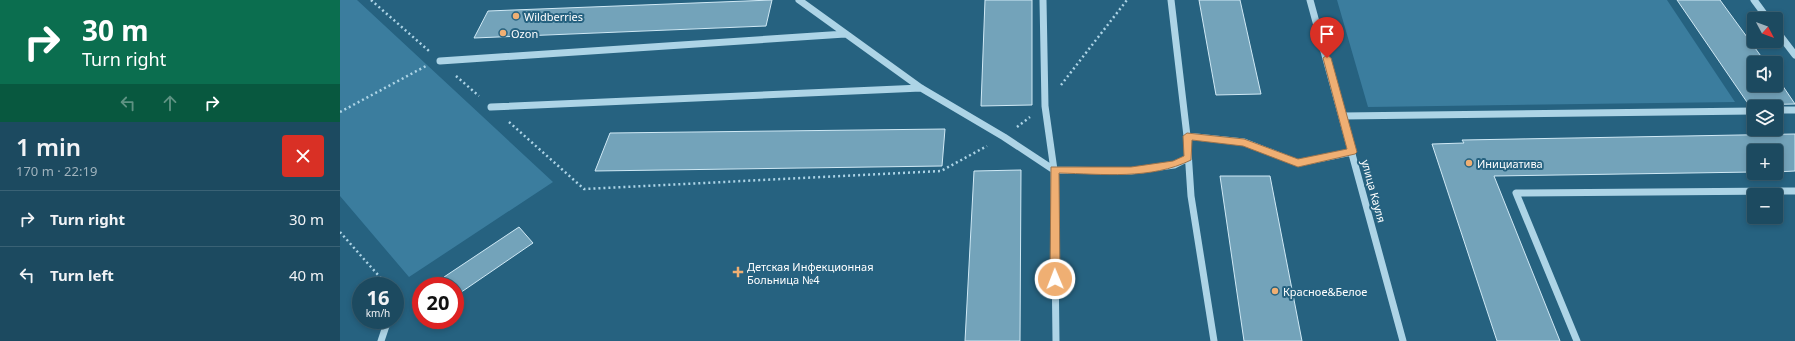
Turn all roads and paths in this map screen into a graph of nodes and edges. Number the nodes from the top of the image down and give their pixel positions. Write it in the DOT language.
graph roads {
  1 [pos="371,0"];
  2 [pos="799,0"];
  3 [pos="1043,0"];
  4 [pos="1128,0"];
  5 [pos="1171,0"];
  6 [pos="1310,0"];
  7 [pos="1754,0"];
  8 [pos="1763,12"];
  9 [pos="845,34"];
  10 [pos="1783,39"];
  11 [pos="1795,55"];
  12 [pos="440,61"];
  13 [pos="428,65"];
  14 [pos="921,88"];
  15 [pos="1045,106"];
  16 [pos="491,107"];
  17 [pos="1783,110"];
  18 [pos="1795,110"];
  19 [pos="1747,111"];
  20 [pos="340,112"];
  21 [pos="1344,116"];
  22 [pos="1187,136"];
  23 [pos="1004,137"];
  24 [pos="1352,152"];
  25 [pos="1188,158"];
  26 [pos="1054,170"];
  27 [pos="1795,191"];
  28 [pos="340,232"];
  29 [pos="379,277"];
  30 [pos="385,329"];
  31 [pos="381,341"];
  32 [pos="1056,341"];
  33 [pos="1214,341"];
  34 [pos="1403,341"];
  35 [pos="1577,341"];
  1 -- 12 [label="path"];
  2 -- 9 [label="street"];
  3 -- 15 [label="street"];
  4 -- 15 [label="path"];
  5 -- 22 [label="street"];
  6 -- 21 [label="street, улица Кауля"];
  7 -- 8 [label="street"];
  9 -- 12 [label="street"];
  9 -- 14 [label="street"];
  10 -- 11 [label="street"];
  12 -- 16 [label="path"];
  13 -- 20 [label="path"];
  14 -- 16 [label="street"];
  14 -- 23 [label="street"];
  15 -- 23 [label="path"];
  15 -- 26 [label="street"];
  16 -- 23 [label="path"];
  17 -- 18 [label="street"];
  19 -- 21 [label="street"];
  21 -- 24 [label="street, улица Кауля"];
  22 -- 24 [label="street"];
  22 -- 25 [label="street"];
  23 -- 26 [label="street"];
  24 -- 34 [label="street, улица Кауля"];
  25 -- 26 [label="street"];
  25 -- 33 [label="street"];
  26 -- 32 [label="street"];
  27 -- 35 [label="street"];
  28 -- 29 [label="path"];
  30 -- 31 [label="street"];
}
